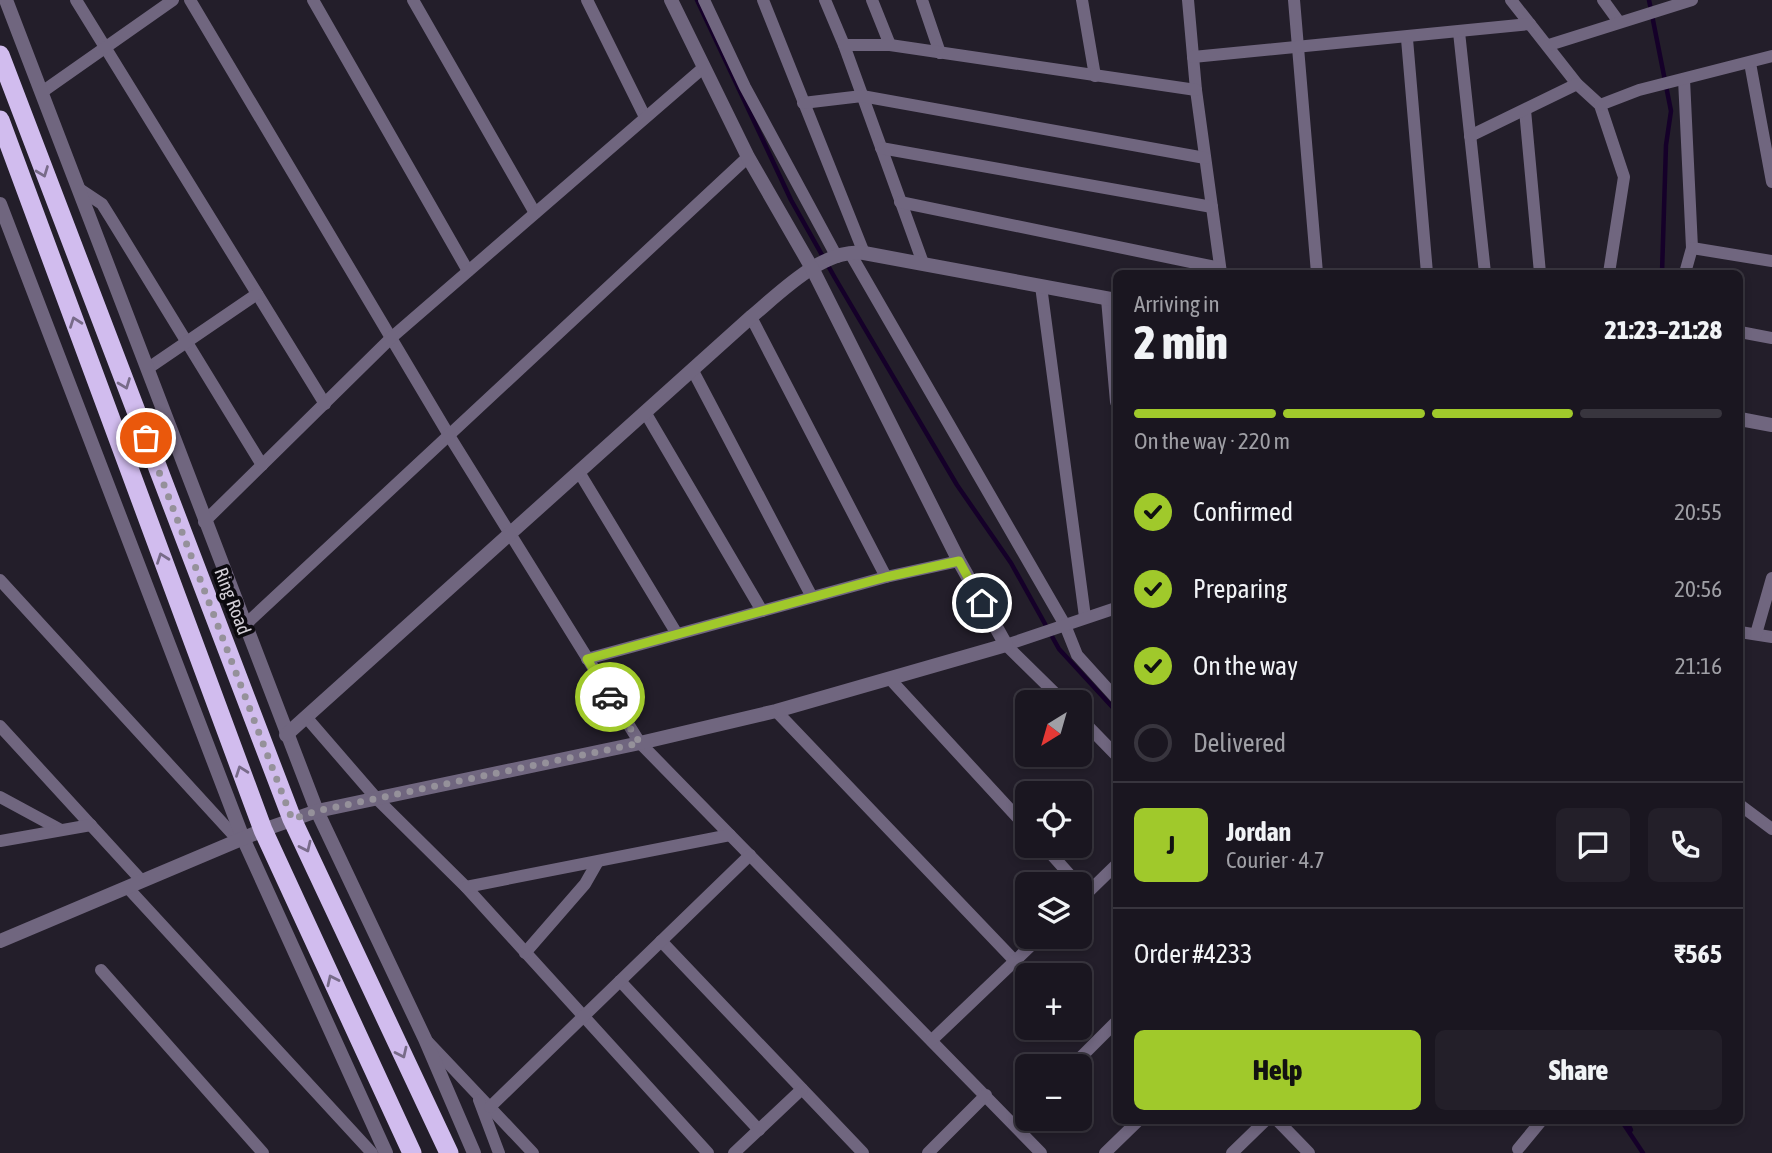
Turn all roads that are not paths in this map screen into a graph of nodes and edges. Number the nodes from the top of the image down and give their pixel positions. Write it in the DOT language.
graph roads {
  1 [pos="6,0"];
  2 [pos="76,0"];
  3 [pos="173,0"];
  4 [pos="190,0"];
  5 [pos="313,0"];
  6 [pos="413,0"];
  7 [pos="587,0"];
  8 [pos="671,0"];
  9 [pos="704,0"];
  10 [pos="763,0"];
  11 [pos="825,0"];
  12 [pos="872,0"];
  13 [pos="922,0"];
  14 [pos="1082,0"];
  15 [pos="1188,0"];
  16 [pos="1294,0"];
  17 [pos="1511,0"];
  18 [pos="1604,0"];
  19 [pos="1692,0"];
  20 [pos="1619,22"];
  21 [pos="1530,24"];
  22 [pos="1459,32"];
  23 [pos="1407,39"];
  24 [pos="844,45"];
  25 [pos="890,45"];
  26 [pos="1298,45"];
  27 [pos="1549,45"];
  28 [pos="106,47"];
  29 [pos="940,53"];
  30 [pos="0,55"];
  31 [pos="1772,55"];
  32 [pos="1193,57"];
  33 [pos="1750,63"];
  34 [pos="704,68"];
  35 [pos="1095,76"];
  36 [pos="1684,79"];
  37 [pos="1577,85"];
  38 [pos="1196,90"];
  39 [pos="42,92"];
  40 [pos="862,96"];
  41 [pos="803,103"];
  42 [pos="1600,105"];
  43 [pos="1525,110"];
  44 [pos="645,117"];
  45 [pos="0,120"];
  46 [pos="1470,136"];
  47 [pos="881,148"];
  48 [pos="748,157"];
  49 [pos="1205,158"];
  50 [pos="1772,182"];
  51 [pos="78,188"];
  52 [pos="900,202"];
  53 [pos="0,204"];
  54 [pos="1212,207"];
  55 [pos="535,213"];
  56 [pos="1692,248"];
  57 [pos="836,259"];
  58 [pos="1772,261"];
  59 [pos="923,263"];
  60 [pos="1216,270"];
  61 [pos="1221,270"];
  62 [pos="1317,270"];
  63 [pos="1427,270"];
  64 [pos="1485,270"];
  65 [pos="1540,270"];
  66 [pos="1609,270"];
  67 [pos="1686,270"];
  68 [pos="468,271"];
  69 [pos="1041,286"];
  70 [pos="257,294"];
  71 [pos="1112,299"];
  72 [pos="751,317"];
  73 [pos="1113,325"];
  74 [pos="1743,333"];
  75 [pos="391,338"];
  76 [pos="1772,338"];
  77 [pos="187,342"];
  78 [pos="147,369"];
  79 [pos="692,369"];
  80 [pos="325,404"];
  81 [pos="646,412"];
  82 [pos="1743,420"];
  83 [pos="1772,425"];
  84 [pos="450,437"];
  85 [pos="262,465"];
  86 [pos="579,472"];
  87 [pos="204,522"];
  88 [pos="509,534"];
  89 [pos="959,561"];
  90 [pos="886,577"];
  91 [pos="1772,578"];
  92 [pos="0,580"];
  93 [pos="812,597"];
  94 [pos="1113,609"];
  95 [pos="762,611"];
  96 [pos="1085,617"];
  97 [pos="246,624"];
  98 [pos="1061,627"];
  99 [pos="1743,632"];
  100 [pos="677,634"];
  101 [pos="1756,634"];
  102 [pos="1772,637"];
  103 [pos="1006,645"];
  104 [pos="587,659"];
  105 [pos="890,679"];
  106 [pos="1052,690"];
  107 [pos="1113,695"];
  108 [pos="776,711"];
  109 [pos="306,717"];
  110 [pos="0,726"];
  111 [pos="1092,730"];
  112 [pos="286,735"];
  113 [pos="640,743"];
  114 [pos="1113,752"];
  115 [pos="0,797"];
  116 [pos="377,799"];
  117 [pos="1743,808"];
  118 [pos="317,811"];
  119 [pos="1015,815"];
  120 [pos="292,819"];
  121 [pos="91,825"];
  122 [pos="1772,829"];
  123 [pos="61,830"];
  124 [pos="263,830"];
  125 [pos="730,835"];
  126 [pos="241,839"];
  127 [pos="0,841"];
  128 [pos="750,855"];
  129 [pos="1054,858"];
  130 [pos="597,863"];
  131 [pos="1113,867"];
  132 [pos="1065,872"];
  133 [pos="142,881"];
  134 [pos="1092,883"];
  135 [pos="127,887"];
  136 [pos="466,887"];
  137 [pos="661,940"];
  138 [pos="0,941"];
  139 [pos="1027,949"];
  140 [pos="526,953"];
  141 [pos="1015,961"];
  142 [pos="101,970"];
  143 [pos="620,981"];
  144 [pos="583,1016"];
  145 [pos="1113,1025"];
  146 [pos="425,1039"];
  147 [pos="932,1040"];
  148 [pos="1084,1054"];
  149 [pos="802,1089"];
  150 [pos="476,1093"];
  151 [pos="986,1095"];
  152 [pos="490,1107"];
  153 [pos="1014,1124"];
  154 [pos="1135,1124"];
  155 [pos="1262,1124"];
  156 [pos="1281,1124"];
  157 [pos="1539,1124"];
  158 [pos="759,1130"];
  159 [pos="1518,1149"];
  160 [pos="263,1153"];
  161 [pos="372,1153"];
  162 [pos="386,1153"];
  163 [pos="412,1153"];
  164 [pos="449,1153"];
  165 [pos="474,1153"];
  166 [pos="499,1153"];
  167 [pos="533,1153"];
  168 [pos="708,1153"];
  169 [pos="734,1153"];
  170 [pos="863,1153"];
  171 [pos="928,1153"];
  172 [pos="1041,1153"];
  173 [pos="1105,1153"];
  174 [pos="1232,1153"];
  175 [pos="1309,1153"];
  1 -- 39 [label="street"];
  2 -- 28 [label="street"];
  3 -- 28 [label="street"];
  4 -- 75 [label="street"];
  5 -- 68 [label="street"];
  6 -- 55 [label="street"];
  7 -- 44 [label="street"];
  8 -- 34 [label="street"];
  9 -- 57 [label="street"];
  10 -- 41 [label="street"];
  11 -- 24 [label="street"];
  12 -- 25 [label="street"];
  13 -- 29 [label="street"];
  14 -- 35 [label="street"];
  15 -- 32 [label="street"];
  16 -- 26 [label="street"];
  17 -- 21 [label="street"];
  18 -- 20 [label="street"];
  19 -- 20 [label="street"];
  20 -- 27 [label="street"];
  21 -- 22 [label="street"];
  21 -- 27 [label="street"];
  22 -- 23 [label="street"];
  22 -- 46 [label="street"];
  23 -- 26 [label="street"];
  23 -- 63 [label="street"];
  24 -- 25 [label="street"];
  24 -- 40 [label="street"];
  25 -- 29 [label="street"];
  26 -- 32 [label="street"];
  26 -- 62 [label="street"];
  27 -- 37 [label="street"];
  28 -- 39 [label="street"];
  28 -- 70 [label="street"];
  29 -- 35 [label="street"];
  30 -- 120 [label="highway, Ring Road, one-way"];
  31 -- 33 [label="street"];
  32 -- 38 [label="street"];
  33 -- 36 [label="street"];
  33 -- 50 [label="street"];
  34 -- 44 [label="street"];
  34 -- 48 [label="street"];
  35 -- 38 [label="street"];
  36 -- 42 [label="street"];
  36 -- 56 [label="street"];
  37 -- 42 [label="street"];
  37 -- 43 [label="street"];
  38 -- 49 [label="street"];
  39 -- 51 [label="street"];
  40 -- 41 [label="street"];
  40 -- 47 [label="street"];
  40 -- 49 [label="street"];
  41 -- 57 [label="street"];
  42 -- 66 [label="street"];
  43 -- 46 [label="street"];
  43 -- 65 [label="street"];
  44 -- 55 [label="street"];
  124 -- 45 [label="highway, one-way"];
  46 -- 64 [label="street"];
  47 -- 52 [label="street"];
  47 -- 54 [label="street"];
  48 -- 57 [label="street"];
  48 -- 84 [label="street"];
  49 -- 54 [label="street"];
  51 -- 77 [label="street"];
  51 -- 78 [label="street"];
  52 -- 59 [label="street"];
  52 -- 60 [label="street"];
  53 -- 126 [label="street"];
  54 -- 61 [label="street"];
  55 -- 68 [label="street"];
  56 -- 58 [label="street"];
  56 -- 67 [label="street"];
  57 -- 59 [label="street"];
  57 -- 72 [label="street"];
  57 -- 89 [label="street"];
  57 -- 98 [label="street"];
  59 -- 69 [label="street"];
  68 -- 75 [label="street"];
  69 -- 71 [label="street"];
  69 -- 96 [label="street"];
  70 -- 77 [label="street"];
  70 -- 80 [label="street"];
  71 -- 73 [label="street"];
  72 -- 79 [label="street"];
  72 -- 90 [label="street"];
  74 -- 76 [label="street"];
  75 -- 80 [label="street"];
  75 -- 84 [label="street"];
  77 -- 78 [label="street"];
  77 -- 85 [label="street"];
  78 -- 87 [label="street"];
  79 -- 81 [label="street"];
  79 -- 93 [label="street"];
  80 -- 85 [label="street"];
  81 -- 86 [label="street"];
  81 -- 95 [label="street"];
  82 -- 83 [label="street"];
  84 -- 88 [label="street"];
  84 -- 97 [label="street"];
  85 -- 87 [label="street"];
  86 -- 88 [label="street"];
  86 -- 100 [label="street"];
  87 -- 97 [label="street"];
  88 -- 104 [label="street"];
  88 -- 109 [label="street"];
  89 -- 90 [label="street"];
  89 -- 103 [label="street"];
  90 -- 93 [label="street"];
  91 -- 101 [label="street"];
  92 -- 126 [label="street"];
  93 -- 95 [label="street"];
  94 -- 96 [label="street"];
  95 -- 100 [label="street"];
  96 -- 98 [label="street"];
  97 -- 112 [label="street"];
  98 -- 103 [label="street"];
  98 -- 107 [label="street"];
  99 -- 101 [label="street"];
  100 -- 104 [label="street"];
  101 -- 102 [label="street"];
  103 -- 105 [label="street"];
  103 -- 106 [label="street"];
  104 -- 113 [label="street"];
  105 -- 108 [label="street"];
  105 -- 119 [label="street"];
  108 -- 113 [label="street"];
  108 -- 141 [label="street"];
  109 -- 112 [label="street"];
  109 -- 116 [label="street"];
  110 -- 121 [label="street"];
  111 -- 114 [label="street"];
  112 -- 118 [label="street"];
  113 -- 116 [label="street"];
  113 -- 125 [label="street"];
  115 -- 123 [label="street"];
  116 -- 118 [label="street"];
  116 -- 136 [label="street"];
  117 -- 122 [label="street"];
  118 -- 120 [label="street"];
  118 -- 146 [label="street"];
  120 -- 124 [label="street"];
  120 -- 164 [label="highway, Ring Road, one-way"];
  121 -- 123 [label="street"];
  121 -- 133 [label="street"];
  123 -- 127 [label="street"];
  124 -- 126 [label="street"];
  163 -- 124 [label="highway, one-way"];
  125 -- 128 [label="street"];
  125 -- 130 [label="street"];
  126 -- 133 [label="street"];
  126 -- 162 [label="street"];
  128 -- 137 [label="street"];
  128 -- 147 [label="street"];
  129 -- 132 [label="street"];
  130 -- 136 [label="street"];
  130 -- 140 [label="street"];
  131 -- 134 [label="street"];
  133 -- 135 [label="street"];
  135 -- 138 [label="street"];
  135 -- 161 [label="street"];
  136 -- 140 [label="street"];
  137 -- 143 [label="street"];
  137 -- 149 [label="street"];
  139 -- 141 [label="street"];
  140 -- 144 [label="street"];
  141 -- 147 [label="street"];
  142 -- 160 [label="street"];
  143 -- 144 [label="street"];
  143 -- 158 [label="street"];
  144 -- 152 [label="street"];
  144 -- 168 [label="street"];
  145 -- 148 [label="street"];
  146 -- 150 [label="street"];
  146 -- 165 [label="street"];
  147 -- 151 [label="street"];
  149 -- 158 [label="street"];
  149 -- 170 [label="street"];
  150 -- 152 [label="street"];
  150 -- 166 [label="street"];
  151 -- 153 [label="street"];
  151 -- 171 [label="street"];
  152 -- 167 [label="street"];
  153 -- 172 [label="street"];
  154 -- 173 [label="street"];
  155 -- 174 [label="street"];
  156 -- 175 [label="street"];
  157 -- 159 [label="street"];
  158 -- 169 [label="street"];
}
